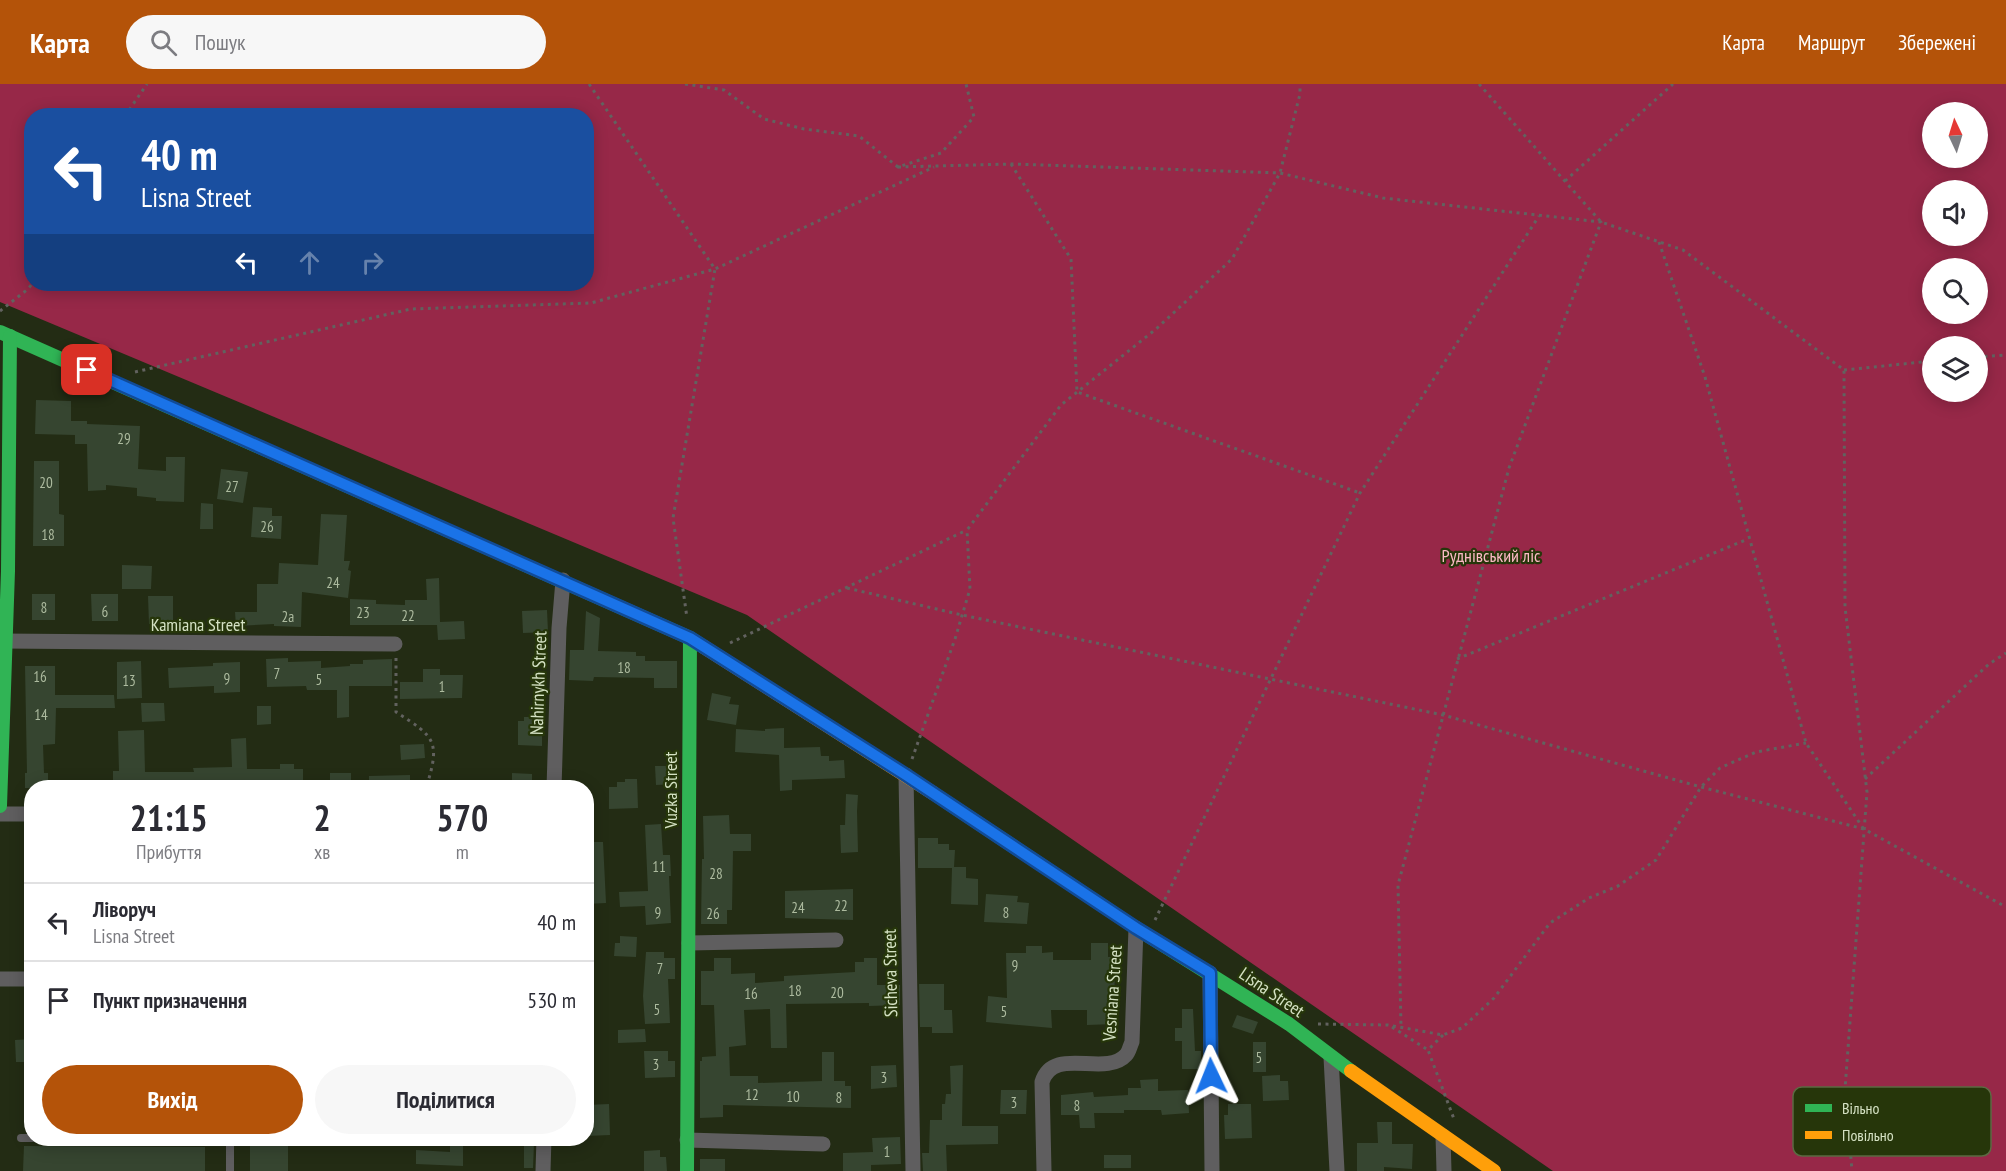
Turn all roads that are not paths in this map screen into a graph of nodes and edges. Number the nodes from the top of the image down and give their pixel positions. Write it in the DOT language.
graph roads {
  1 [pos="5,334"];
  2 [pos="5,476"];
  3 [pos="563,580"];
  4 [pos="690,638"];
  5 [pos="3,642"];
  6 [pos="395,644"];
  7 [pos="906,775"];
  8 [pos="554,780"];
  9 [pos="0,806"];
  10 [pos="0,814"];
  11 [pos="24,814"];
  12 [pos="1142,931"];
  13 [pos="836,940"];
  14 [pos="689,943"];
  15 [pos="1210,973"];
  16 [pos="0,979"];
  17 [pos="24,979"];
  18 [pos="1331,1057"];
  19 [pos="1443,1136"];
  20 [pos="687,1140"];
  21 [pos="823,1144"];
  22 [pos="230,1146"];
  23 [pos="544,1146"];
  24 [pos="230,1171"];
  25 [pos="543,1171"];
  26 [pos="687,1171"];
  27 [pos="913,1171"];
  28 [pos="1044,1171"];
  29 [pos="1212,1171"];
  30 [pos="1336,1171"];
  31 [pos="1444,1171"];
  32 [pos="1494,1171"];
  1 -- 2 [label="street"];
  1 -- 3 [label="street, Lisna Street"];
  2 -- 5 [label="street"];
  3 -- 4 [label="street, Lisna Street"];
  3 -- 8 [label="street, Nahirnykh Street"];
  4 -- 7 [label="street, Lisna Street"];
  4 -- 14 [label="street, Vuzka Street"];
  5 -- 6 [label="street, Kamiana Street"];
  5 -- 9 [label="street"];
  7 -- 12 [label="street, Lisna Street"];
  7 -- 27 [label="street, Sicheva Street"];
  10 -- 11 [label="street"];
  12 -- 15 [label="street, Lisna Street"];
  12 -- 28 [label="street, Vesniana Street"];
  13 -- 14 [label="street"];
  14 -- 20 [label="street, Vuzka Street"];
  15 -- 18 [label="street, Lisna Street"];
  15 -- 29 [label="street"];
  16 -- 17 [label="street"];
  18 -- 19 [label="street, Lisna Street"];
  18 -- 30 [label="street"];
  19 -- 31 [label="street"];
  19 -- 32 [label="street, Lisna Street"];
  20 -- 21 [label="street"];
  20 -- 26 [label="street, Vuzka Street"];
  22 -- 24 [label="lane"];
  23 -- 25 [label="street"];
}
